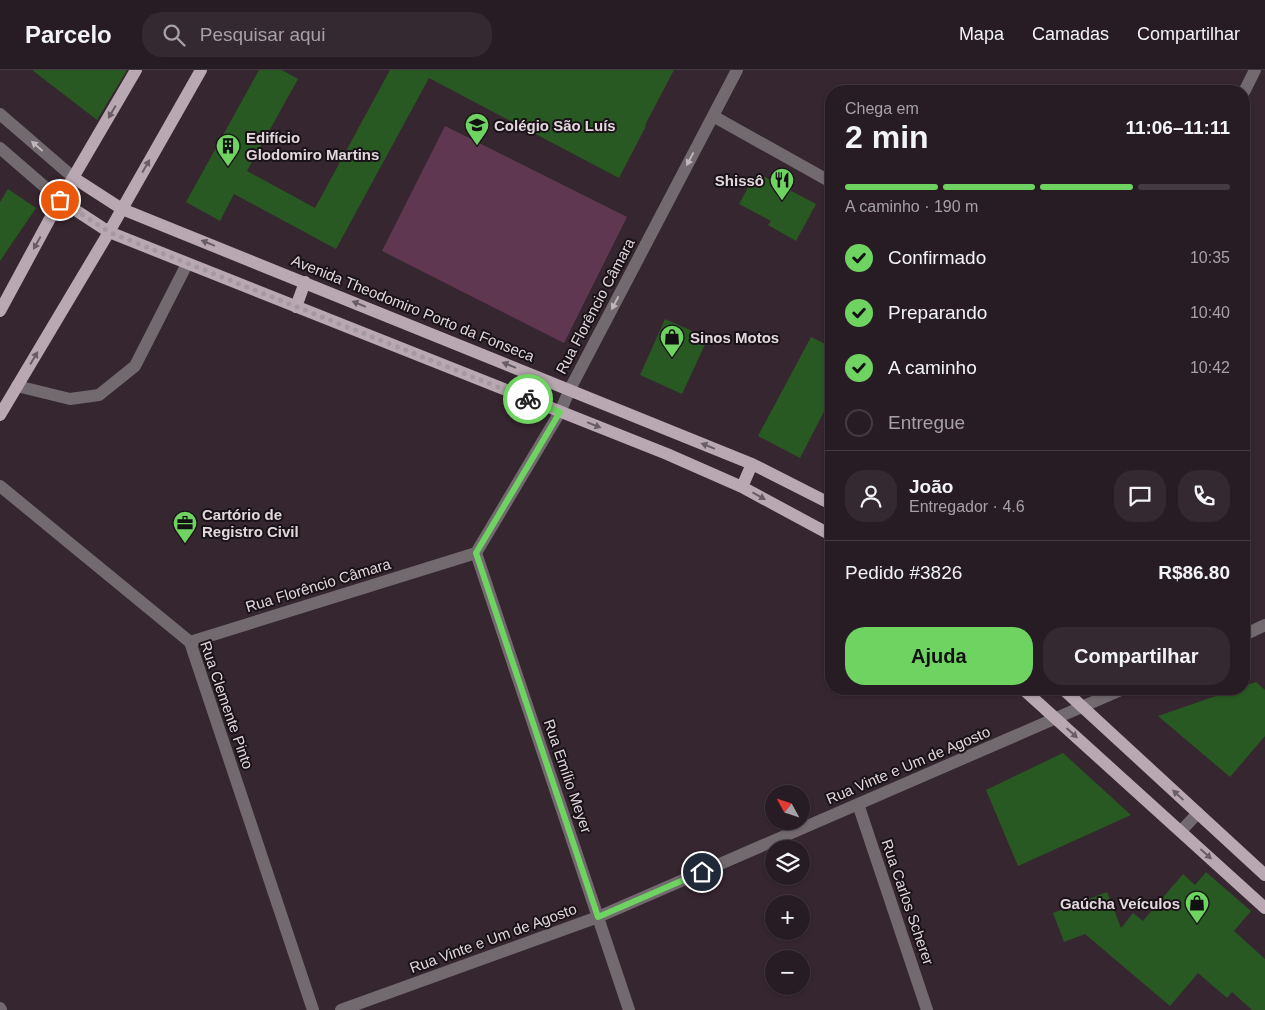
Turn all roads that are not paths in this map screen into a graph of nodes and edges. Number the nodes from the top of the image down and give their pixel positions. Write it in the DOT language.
graph roads {
  1 [pos="136,70"];
  2 [pos="201,70"];
  3 [pos="737,70"];
  4 [pos="1255,70"];
  5 [pos="1248,85"];
  6 [pos="0,114"];
  7 [pos="713,116"];
  8 [pos="0,148"];
  9 [pos="74,178"];
  10 [pos="825,179"];
  11 [pos="60,200"];
  12 [pos="122,208"];
  13 [pos="109,232"];
  14 [pos="187,264"];
  15 [pos="305,282"];
  16 [pos="296,307"];
  17 [pos="0,311"];
  18 [pos="17,386"];
  19 [pos="570,389"];
  20 [pos="560,412"];
  21 [pos="0,415"];
  22 [pos="752,464"];
  23 [pos="0,486"];
  24 [pos="742,487"];
  25 [pos="825,501"];
  26 [pos="825,532"];
  27 [pos="476,553"];
  28 [pos="1265,626"];
  29 [pos="1250,632"];
  30 [pos="190,642"];
  31 [pos="1030,695"];
  32 [pos="1070,695"];
  33 [pos="1110,695"];
  34 [pos="1083,707"];
  35 [pos="1056,718"];
  36 [pos="858,804"];
  37 [pos="1198,813"];
  38 [pos="1181,831"];
  39 [pos="1265,875"];
  40 [pos="1265,908"];
  41 [pos="598,917"];
  42 [pos="313,1010"];
  43 [pos="341,1010"];
  44 [pos="630,1010"];
  45 [pos="927,1010"];
  1 -- 9 [label="main road, one-way"];
  12 -- 2 [label="main road, one-way"];
  3 -- 7 [label="street, Rua Florêncio Câmara"];
  4 -- 5 [label="street"];
  9 -- 6 [label="street, Avenida Theodomiro Porto da Fonseca, one-way"];
  7 -- 10 [label="street"];
  7 -- 19 [label="street, Rua Florêncio Câmara, one-way"];
  8 -- 11 [label="street"];
  9 -- 11 [label="main road"];
  9 -- 12 [label="main road, Avenida Theodomiro Porto da Fonseca"];
  11 -- 13 [label="main road"];
  11 -- 17 [label="main road, one-way"];
  12 -- 13 [label="main road"];
  15 -- 12 [label="main road, Avenida Theodomiro Porto da Fonseca, one-way"];
  13 -- 14 [label="main road"];
  18 -- 13 [label="main road, one-way"];
  14 -- 16 [label="main road"];
  14 -- 18 [label="street"];
  15 -- 16 [label="main road"];
  19 -- 15 [label="main road, Avenida Theodomiro Porto da Fonseca, one-way"];
  16 -- 20 [label="main road"];
  18 -- 21 [label="main road"];
  19 -- 20 [label="street, Rua Florêncio Câmara"];
  22 -- 19 [label="main road, Avenida Theodomiro Porto da Fonseca, one-way"];
  20 -- 24 [label="main road, one-way"];
  20 -- 27 [label="street, Rua Florêncio Câmara"];
  22 -- 24 [label="main road"];
  22 -- 25 [label="main road, Avenida Theodomiro Porto da Fonseca"];
  23 -- 30 [label="street, Rua Clemente Pinto"];
  24 -- 26 [label="main road, one-way"];
  27 -- 30 [label="street, Rua Florêncio Câmara"];
  27 -- 41 [label="street, Rua Emílio Meyer"];
  28 -- 29 [label="street"];
  30 -- 42 [label="street, Rua Clemente Pinto"];
  31 -- 35 [label="main road"];
  32 -- 34 [label="main road"];
  33 -- 34 [label="street, Rua Vinte e Um de Agosto"];
  34 -- 35 [label="street, Rua Vinte e Um de Agosto"];
  37 -- 34 [label="main road, one-way"];
  35 -- 36 [label="street, Rua Vinte e Um de Agosto"];
  35 -- 38 [label="main road, one-way"];
  36 -- 41 [label="street, Rua Vinte e Um de Agosto"];
  36 -- 45 [label="street, Rua Carlos Scherer"];
  37 -- 38 [label="street"];
  37 -- 39 [label="main road"];
  38 -- 40 [label="main road, one-way"];
  41 -- 43 [label="street, Rua Vinte e Um de Agosto"];
  41 -- 44 [label="street, Rua Emílio Meyer"];
}
